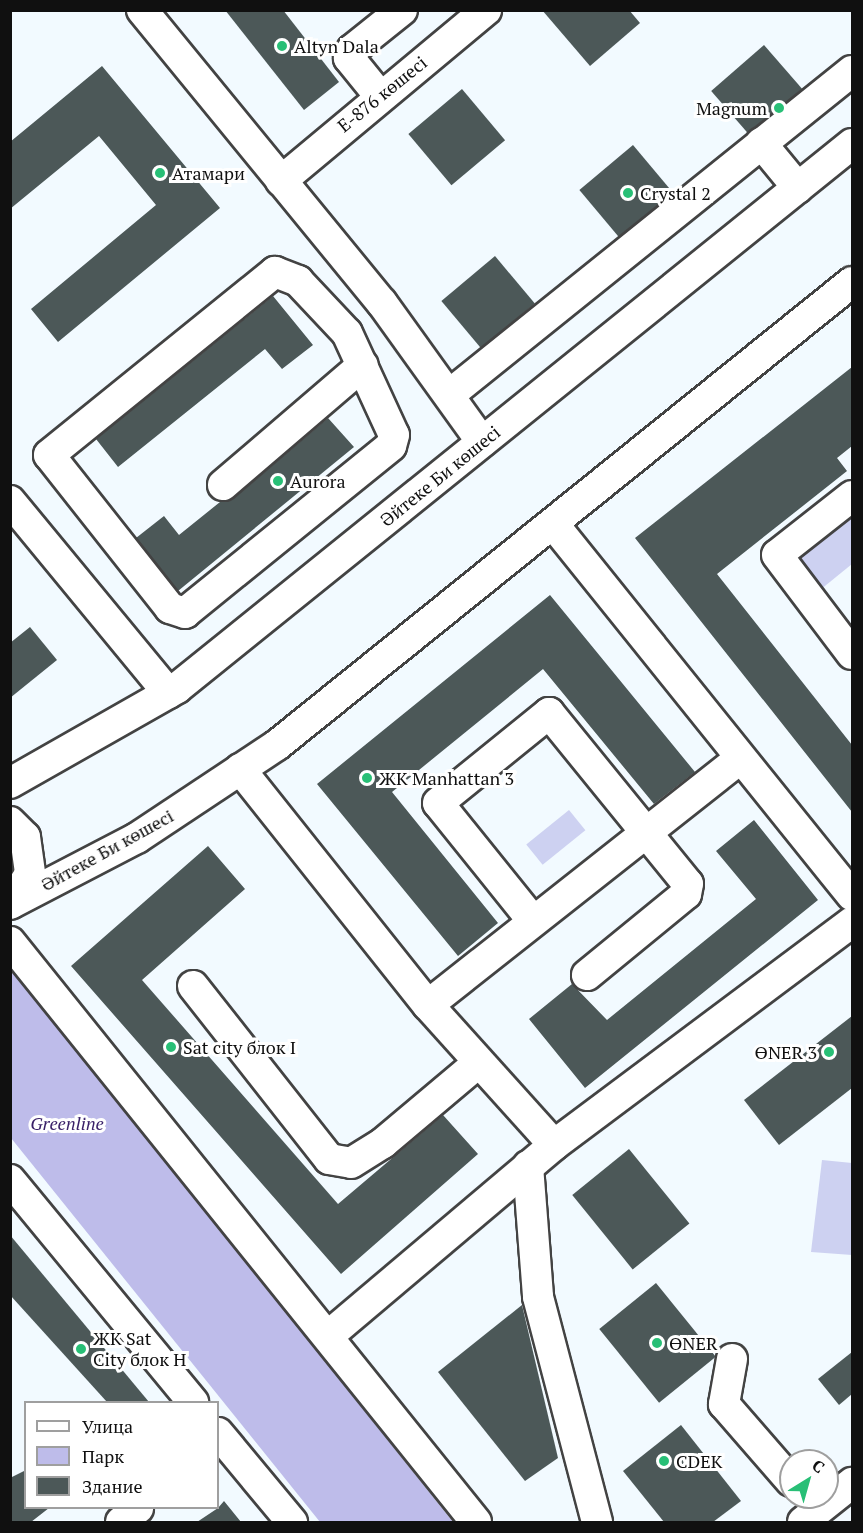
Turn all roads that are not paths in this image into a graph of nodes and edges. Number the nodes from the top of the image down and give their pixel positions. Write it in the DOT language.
graph roads {
  1 [pos="142,10"];
  2 [pos="402,10"];
  3 [pos="486,10"];
  4 [pos="852,71"];
  5 [pos="379,95"];
  6 [pos="761,143"];
  7 [pos="852,144"];
  8 [pos="281,181"];
  9 [pos="798,188"];
  10 [pos="852,282"];
  11 [pos="382,303"];
  12 [pos="347,333"];
  13 [pos="363,365"];
  14 [pos="449,395"];
  15 [pos="482,442"];
  16 [pos="223,485"];
  17 [pos="852,496"];
  18 [pos="10,501"];
  19 [pos="554,525"];
  20 [pos="852,654"];
  21 [pos="168,693"];
  22 [pos="739,759"];
  23 [pos="240,769"];
  24 [pos="10,783"];
  25 [pos="10,822"];
  26 [pos="645,831"];
  27 [pos="852,895"];
  28 [pos="11,903"];
  29 [pos="533,921"];
  30 [pos="852,922"];
  31 [pos="10,942"];
  32 [pos="587,975"];
  33 [pos="193,986"];
  34 [pos="429,1005"];
  35 [pos="478,1063"];
  36 [pos="554,1145"];
  37 [pos="528,1166"];
  38 [pos="10,1180"];
  39 [pos="328,1336"];
  40 [pos="732,1359"];
  41 [pos="191,1401"];
  42 [pos="219,1436"];
  43 [pos="779,1467"];
  44 [pos="852,1483"];
  45 [pos="137,1509"];
  46 [pos="808,1510"];
  47 [pos="121,1522"];
  48 [pos="292,1522"];
  49 [pos="476,1522"];
  50 [pos="597,1522"];
  1 -- 8 [label="street"];
  2 -- 5 [label="street"];
  3 -- 5 [label="street, Е-876 көшесі"];
  4 -- 6 [label="street"];
  5 -- 8 [label="street, Е-876 көшесі"];
  6 -- 9 [label="street"];
  6 -- 14 [label="street"];
  7 -- 9 [label="street, Әйтеке Би көшесі"];
  8 -- 11 [label="street"];
  9 -- 15 [label="street, Әйтеке Би көшесі"];
  10 -- 19 [label="street, Әйтеке Би көшесі"];
  11 -- 12 [label="street"];
  11 -- 14 [label="street"];
  12 -- 13 [label="street"];
  12 -- 13 [label="street"];
  13 -- 16 [label="street"];
  14 -- 15 [label="street"];
  15 -- 21 [label="street, Әйтеке Би көшесі"];
  17 -- 20 [label="street"];
  18 -- 21 [label="street"];
  19 -- 22 [label="street"];
  19 -- 23 [label="street, Әйтеке Би көшесі"];
  21 -- 24 [label="street, Әйтеке Би көшесі"];
  22 -- 26 [label="street"];
  22 -- 27 [label="street"];
  23 -- 28 [label="street, Әйтеке Би көшесі"];
  23 -- 34 [label="street"];
  25 -- 28 [label="street"];
  26 -- 29 [label="street"];
  26 -- 29 [label="street"];
  26 -- 32 [label="street"];
  29 -- 34 [label="street"];
  30 -- 36 [label="street"];
  31 -- 39 [label="street"];
  33 -- 35 [label="street"];
  34 -- 35 [label="street"];
  35 -- 36 [label="street"];
  36 -- 37 [label="street"];
  37 -- 39 [label="street"];
  37 -- 50 [label="street"];
  38 -- 41 [label="street"];
  39 -- 49 [label="street"];
  40 -- 43 [label="street"];
  42 -- 48 [label="street"];
  44 -- 46 [label="street"];
  45 -- 47 [label="street"];
}
